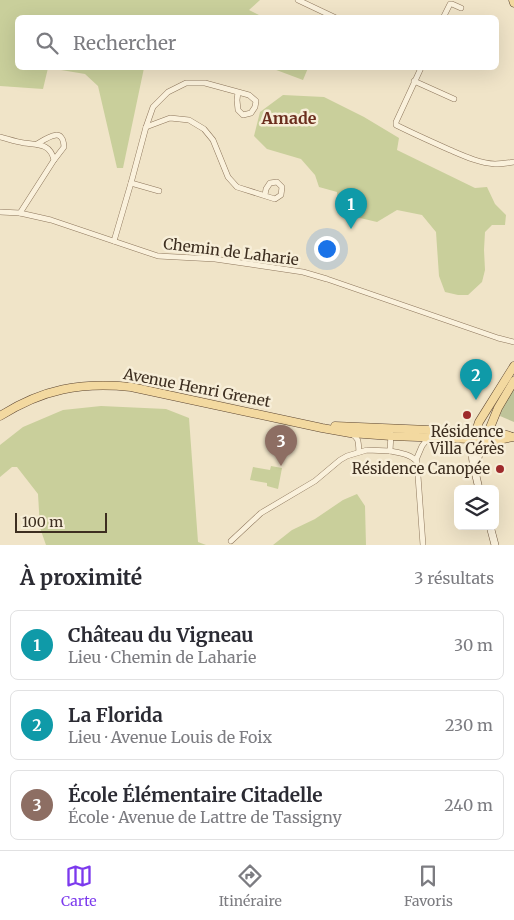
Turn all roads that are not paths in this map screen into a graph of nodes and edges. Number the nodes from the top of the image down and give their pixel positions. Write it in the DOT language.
graph roads {
  1 [pos="298,0"];
  2 [pos="461,8"];
  3 [pos="330,15"];
  4 [pos="444,15"];
  5 [pos="420,70"];
  6 [pos="414,82"];
  7 [pos="238,92"];
  8 [pos="454,99"];
  9 [pos="146,127"];
  10 [pos="0,136"];
  11 [pos="38,144"];
  12 [pos="54,160"];
  13 [pos="514,162"];
  14 [pos="131,183"];
  15 [pos="158,191"];
  16 [pos="265,195"];
  17 [pos="0,212"];
  18 [pos="20,213"];
  19 [pos="114,242"];
  20 [pos="514,342"];
  21 [pos="514,366"];
  22 [pos="514,381"];
  23 [pos="0,416"];
  24 [pos="305,424"];
  25 [pos="350,433"];
  26 [pos="391,433"];
  27 [pos="474,435"];
  28 [pos="486,436"];
  29 [pos="429,437"];
  30 [pos="513,437"];
  31 [pos="390,451"];
  32 [pos="359,452"];
  33 [pos="416,460"];
  34 [pos="475,470"];
  35 [pos="478,485"];
  36 [pos="491,530"];
  37 [pos="231,541"];
  38 [pos="423,545"];
  39 [pos="495,545"];
  1 -- 3 [label="street"];
  2 -- 4 [label="street"];
  5 -- 6 [label="street"];
  6 -- 8 [label="street"];
  6 -- 13 [label="street"];
  7 -- 7 [label="street"];
  7 -- 9 [label="street"];
  9 -- 14 [label="street"];
  9 -- 16 [label="street"];
  10 -- 11 [label="street"];
  11 -- 12 [label="street"];
  11 -- 12 [label="street"];
  12 -- 18 [label="street"];
  14 -- 15 [label="street"];
  14 -- 19 [label="street"];
  17 -- 18 [label="street, Chemin de Laharie"];
  18 -- 19 [label="street, Chemin de Laharie"];
  19 -- 20 [label="street, Chemin de Laharie"];
  21 -- 27 [label="main road"];
  22 -- 28 [label="main road"];
  23 -- 24 [label="main road, Avenue Henri Grenet"];
  24 -- 25 [label="main road, Avenue Henri Grenet"];
  24 -- 26 [label="main road, Avenue Henri Grenet"];
  25 -- 26 [label="main road, Avenue Henri Grenet"];
  25 -- 32 [label="street"];
  26 -- 27 [label="main road, Avenue Henri Grenet"];
  26 -- 29 [label="main road, Avenue Henri Grenet"];
  26 -- 31 [label="street"];
  27 -- 28 [label="main road"];
  27 -- 29 [label="main road, Avenue Henri Grenet"];
  27 -- 34 [label="main road"];
  28 -- 30 [label="main road"];
  28 -- 34 [label="main road"];
  29 -- 33 [label="street"];
  31 -- 32 [label="street"];
  31 -- 33 [label="street"];
  32 -- 37 [label="street"];
  33 -- 38 [label="street"];
  34 -- 35 [label="main road"];
  36 -- 39 [label="main road"];
}
